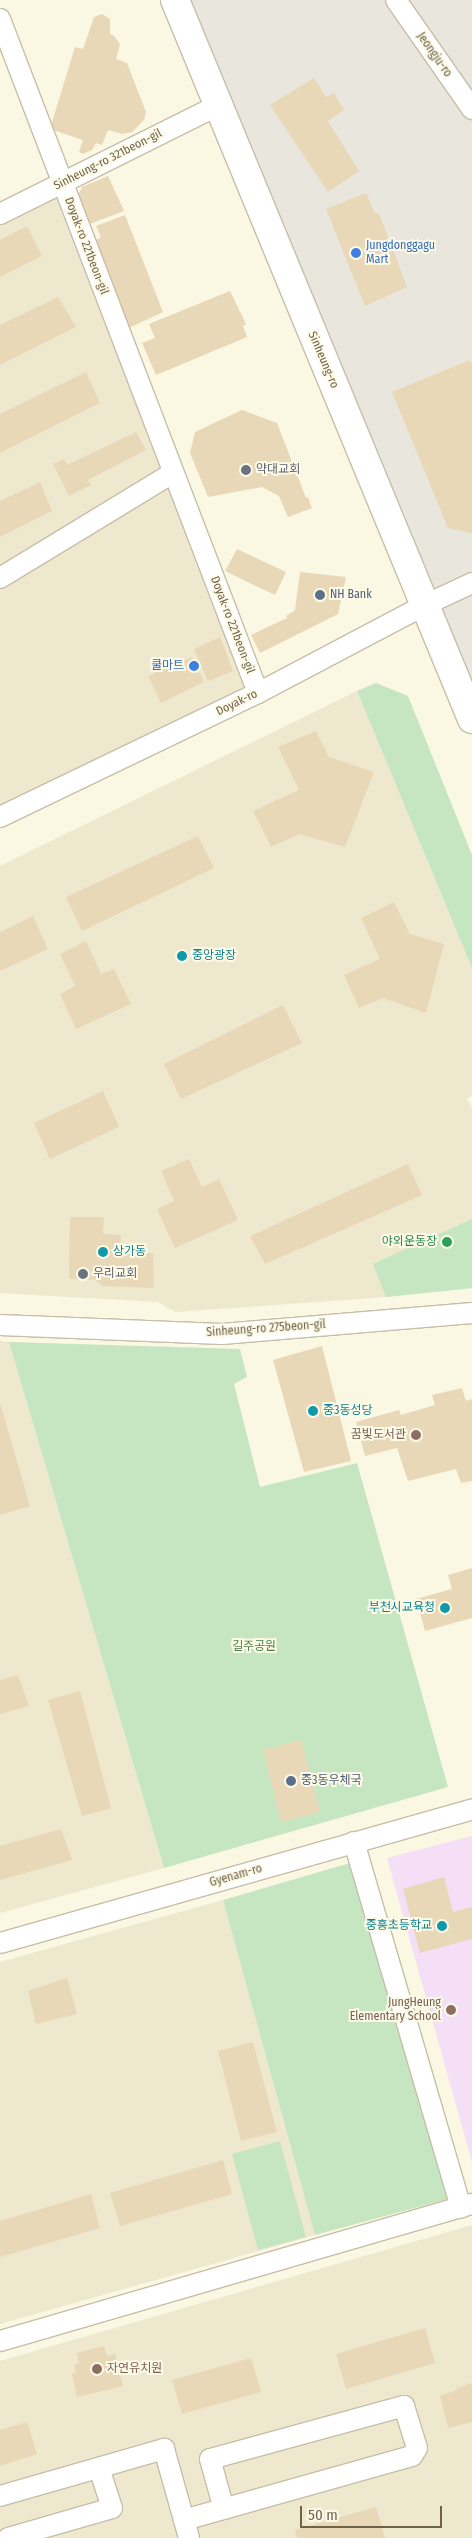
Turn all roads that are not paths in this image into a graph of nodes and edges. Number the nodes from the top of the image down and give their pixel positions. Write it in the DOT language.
graph roads {
  1 [pos="175,0"];
  2 [pos="396,0"];
  3 [pos="0,19"];
  4 [pos="217,106"];
  5 [pos="472,109"];
  6 [pos="62,183"];
  7 [pos="0,214"];
  8 [pos="173,473"];
  9 [pos="0,578"];
  10 [pos="472,583"];
  11 [pos="425,605"];
  12 [pos="258,693"];
  13 [pos="472,719"];
  14 [pos="0,817"];
  15 [pos="472,1313"];
  16 [pos="0,1325"];
  17 [pos="472,1809"];
  18 [pos="354,1842"];
  19 [pos="0,1942"];
  20 [pos="466,2206"];
  21 [pos="0,2341"];
  22 [pos="99,2468"];
  23 [pos="0,2496"];
  24 [pos="224,2509"];
  25 [pos="186,2529"];
  26 [pos="8,2538"];
  1 -- 4 [label="street, Sinheung-ro"];
  2 -- 5 [label="street, Jeongju-ro"];
  3 -- 6 [label="street, Doyak-ro 221beon-gil"];
  4 -- 6 [label="street, Sinheung-ro 321beon-gil"];
  4 -- 11 [label="street, Sinheung-ro"];
  6 -- 7 [label="street, Sinheung-ro 321beon-gil"];
  6 -- 8 [label="street, Doyak-ro 221beon-gil"];
  8 -- 9 [label="street"];
  8 -- 12 [label="street, Doyak-ro 221beon-gil"];
  10 -- 11 [label="street, Doyak-ro"];
  11 -- 12 [label="street, Doyak-ro"];
  11 -- 13 [label="street, Sinheung-ro"];
  12 -- 14 [label="street, Doyak-ro"];
  15 -- 16 [label="street, Sinheung-ro 275beon-gil"];
  17 -- 18 [label="street, Gyenam-ro"];
  18 -- 19 [label="street, Gyenam-ro"];
  18 -- 20 [label="street"];
  20 -- 21 [label="street"];
  22 -- 23 [label="street"];
  22 -- 25 [label="street"];
  22 -- 26 [label="street"];
  24 -- 24 [label="street"];
  24 -- 25 [label="street"];
}
